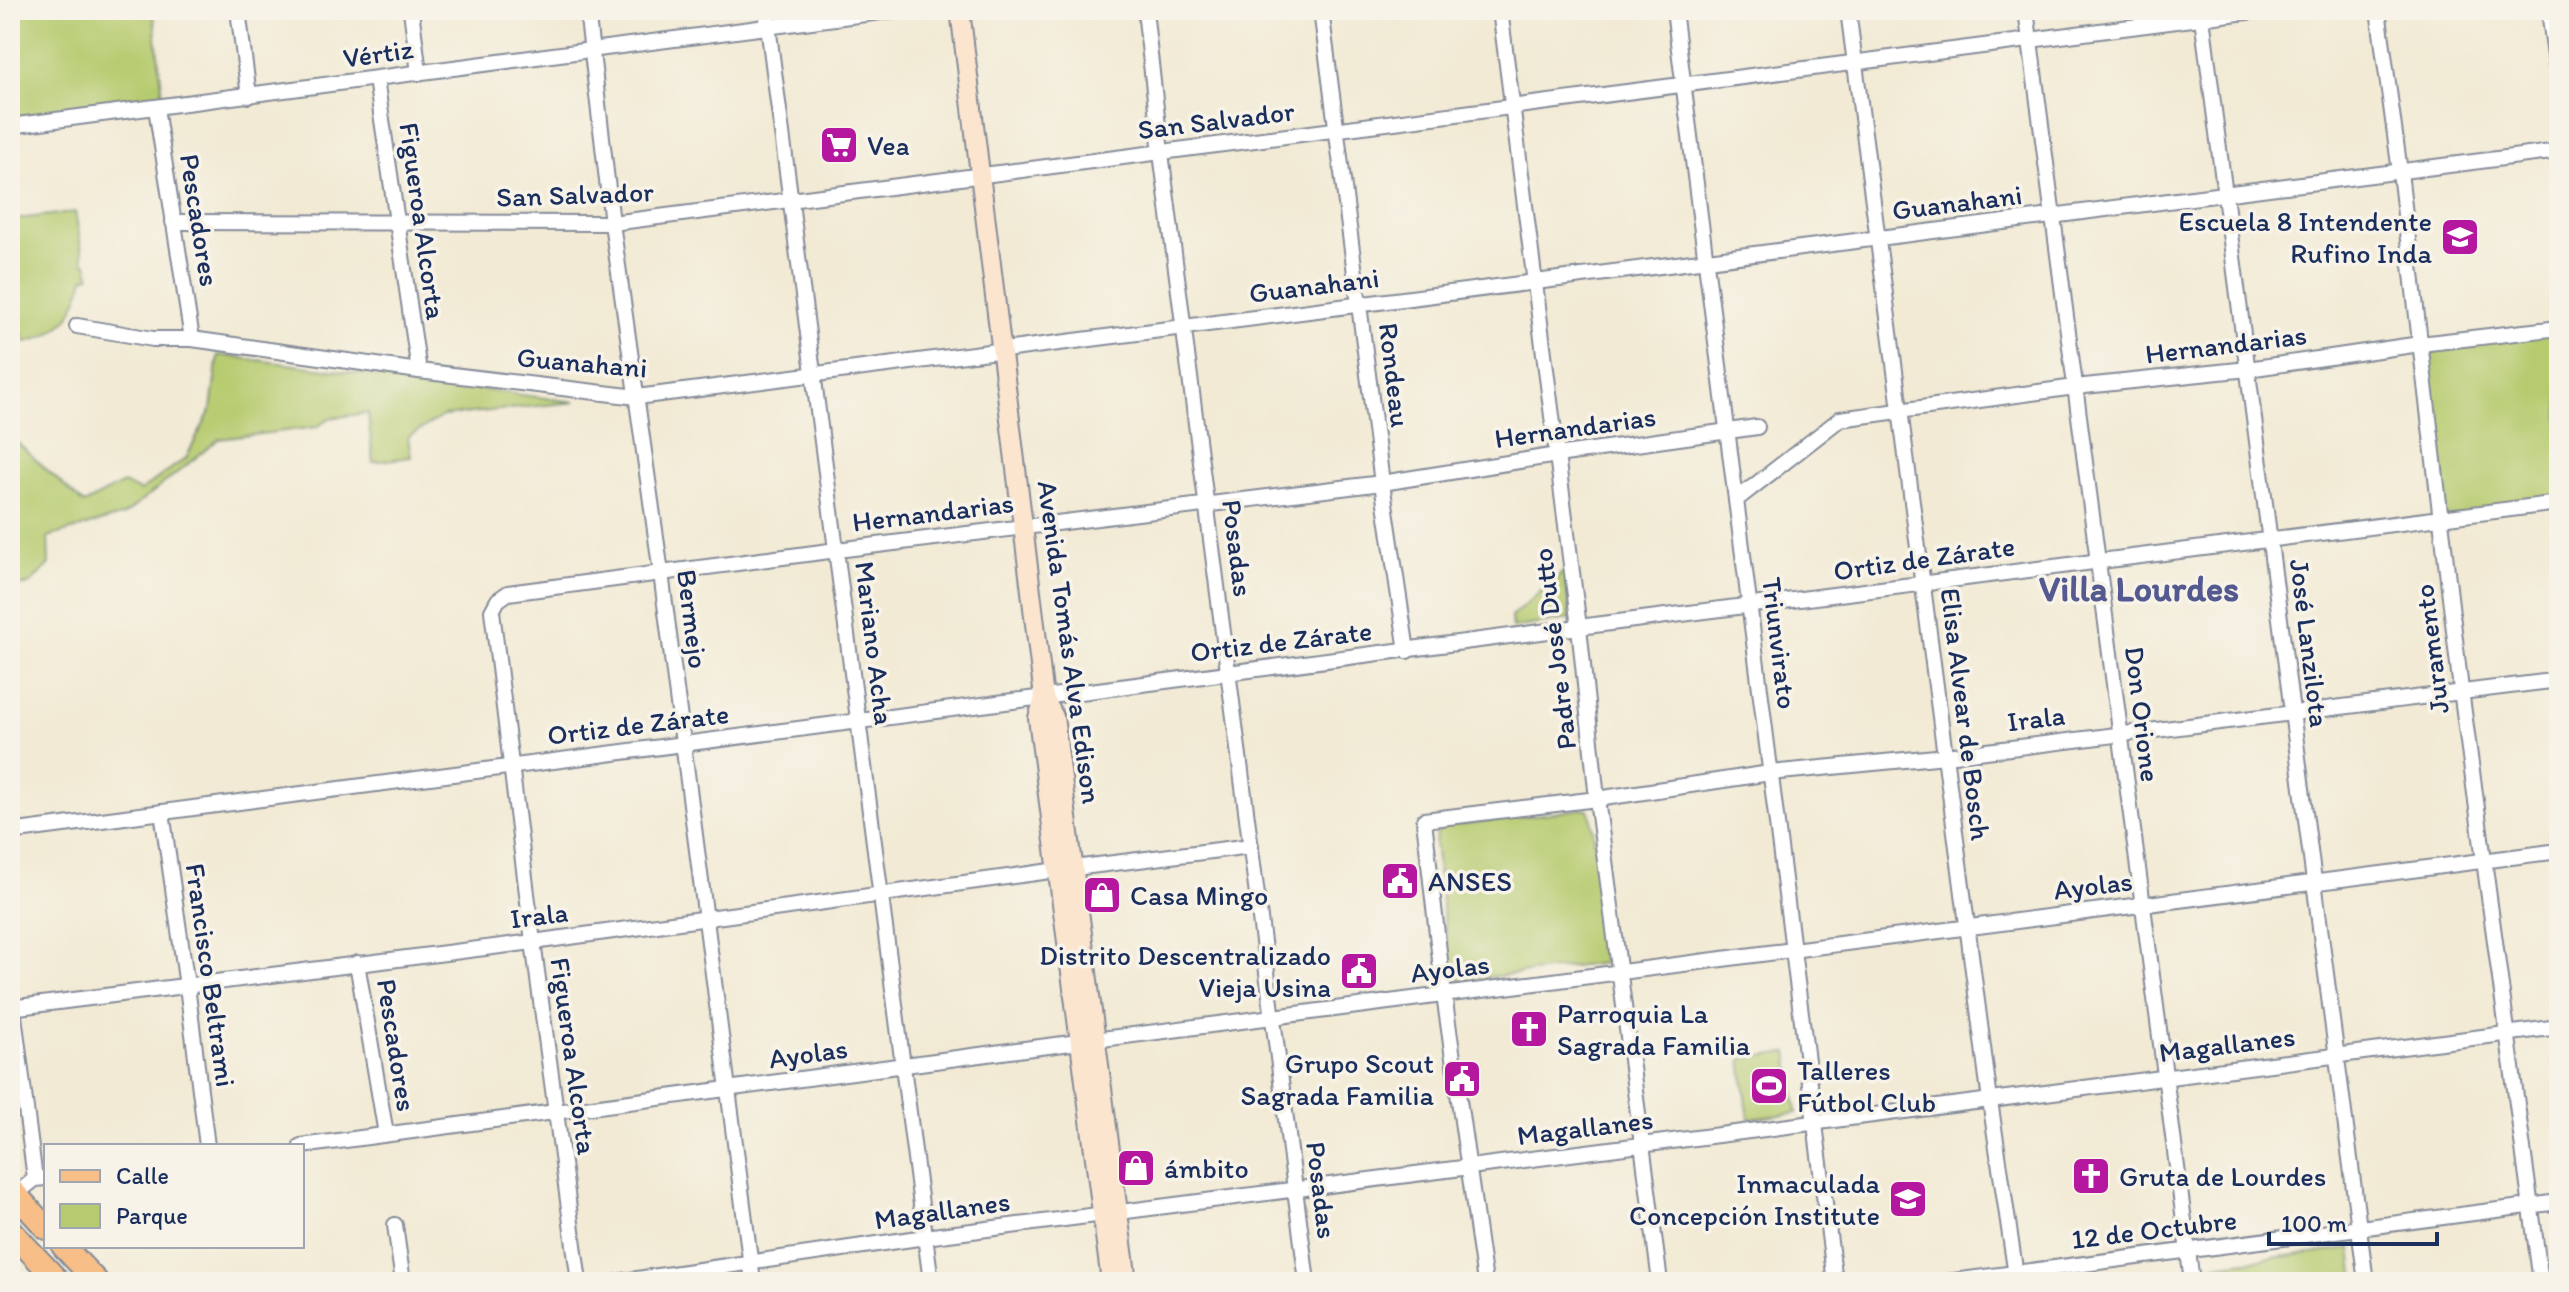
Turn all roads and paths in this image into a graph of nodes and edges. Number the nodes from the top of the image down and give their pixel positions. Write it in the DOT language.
graph roads {
  1 [pos="238,10"];
  2 [pos="411,10"];
  3 [pos="587,10"];
  4 [pos="766,10"];
  5 [pos="896,10"];
  6 [pos="960,10"];
  7 [pos="1145,10"];
  8 [pos="1321,10"];
  9 [pos="1500,10"];
  10 [pos="1674,10"];
  11 [pos="1848,10"];
  12 [pos="2026,10"];
  13 [pos="2262,10"];
  14 [pos="2378,10"];
  15 [pos="2549,10"];
  16 [pos="2202,14"];
  17 [pos="768,26"];
  18 [pos="2030,40"];
  19 [pos="592,49"];
  20 [pos="1854,63"];
  21 [pos="419,73"];
  22 [pos="376,79"];
  23 [pos="1684,85"];
  24 [pos="2559,87"];
  25 [pos="249,96"];
  26 [pos="1513,107"];
  27 [pos="156,108"];
  28 [pos="10,126"];
  29 [pos="1336,131"];
  30 [pos="2559,151"];
  31 [pos="1161,153"];
  32 [pos="2400,172"];
  33 [pos="980,177"];
  34 [pos="2225,194"];
  35 [pos="792,201"];
  36 [pos="2053,216"];
  37 [pos="173,222"];
  38 [pos="612,223"];
  39 [pos="396,224"];
  40 [pos="1877,239"];
  41 [pos="1706,261"];
  42 [pos="1535,282"];
  43 [pos="1360,305"];
  44 [pos="77,326"];
  45 [pos="1184,328"];
  46 [pos="2559,328"];
  47 [pos="192,339"];
  48 [pos="2420,344"];
  49 [pos="1001,351"];
  50 [pos="2248,369"];
  51 [pos="419,371"];
  52 [pos="814,375"];
  53 [pos="2075,387"];
  54 [pos="637,397"];
  55 [pos="1901,411"];
  56 [pos="1757,427"];
  57 [pos="1727,431"];
  58 [pos="1557,455"];
  59 [pos="1382,483"];
  60 [pos="1736,500"];
  61 [pos="2559,503"];
  62 [pos="1207,504"];
  63 [pos="2442,518"];
  64 [pos="1023,527"];
  65 [pos="2270,540"];
  66 [pos="837,550"];
  67 [pos="2097,560"];
  68 [pos="661,573"];
  69 [pos="1923,585"];
  70 [pos="498,600"];
  71 [pos="1749,607"];
  72 [pos="1579,627"];
  73 [pos="1407,651"];
  74 [pos="1228,674"];
  75 [pos="2559,680"];
  76 [pos="2461,690"];
  77 [pos="1044,698"];
  78 [pos="2292,713"];
  79 [pos="859,722"];
  80 [pos="2120,734"];
  81 [pos="683,745"];
  82 [pos="1946,756"];
  83 [pos="510,767"];
  84 [pos="1770,773"];
  85 [pos="1597,799"];
  86 [pos="162,812"];
  87 [pos="10,832"];
  88 [pos="1251,846"];
  89 [pos="2559,851"];
  90 [pos="2485,860"];
  91 [pos="1066,869"];
  92 [pos="2314,882"];
  93 [pos="881,894"];
  94 [pos="2142,905"];
  95 [pos="706,919"];
  96 [pos="1968,927"];
  97 [pos="533,942"];
  98 [pos="1793,950"];
  99 [pos="357,963"];
  100 [pos="1619,973"];
  101 [pos="187,986"];
  102 [pos="1444,995"];
  103 [pos="11,1008"];
  104 [pos="1273,1018"];
  105 [pos="2559,1027"];
  106 [pos="2508,1034"];
  107 [pos="1088,1042"];
  108 [pos="2335,1056"];
  109 [pos="903,1066"];
  110 [pos="2164,1078"];
  111 [pos="728,1090"];
  112 [pos="1990,1101"];
  113 [pos="555,1111"];
  114 [pos="1815,1123"];
  115 [pos="386,1134"];
  116 [pos="207,1144"];
  117 [pos="304,1146"];
  118 [pos="1642,1146"];
  119 [pos="1469,1168"];
  120 [pos="40,1178"];
  121 [pos="13,1191"];
  122 [pos="1295,1191"];
  123 [pos="2559,1202"];
  124 [pos="2531,1206"];
  125 [pos="1110,1214"];
  126 [pos="395,1225"];
  127 [pos="44,1226"];
  128 [pos="2359,1228"];
  129 [pos="10,1230"];
  130 [pos="925,1237"];
  131 [pos="65,1248"];
  132 [pos="2188,1251"];
  133 [pos="751,1264"];
  134 [pos="2017,1278"];
  135 [pos="59,1282"];
  136 [pos="97,1282"];
  137 [pos="403,1282"];
  138 [pos="579,1282"];
  139 [pos="617,1282"];
  140 [pos="753,1282"];
  141 [pos="931,1282"];
  142 [pos="1111,1282"];
  143 [pos="1127,1282"];
  144 [pos="1307,1282"];
  145 [pos="1485,1282"];
  146 [pos="1660,1282"];
  147 [pos="1835,1282"];
  148 [pos="1946,1282"];
  149 [pos="2192,1282"];
  150 [pos="2366,1282"];
  151 [pos="2541,1282"];
  1 -- 25 [label="street"];
  2 -- 21 [label="street"];
  3 -- 19 [label="street, Bermejo"];
  4 -- 17 [label="street, Mariano Acha"];
  5 -- 17 [label="street, Vértiz"];
  6 -- 33 [label="main road, Avenida Tomás Alva Edison"];
  7 -- 31 [label="street, Posadas"];
  8 -- 29 [label="street, Rondeau"];
  9 -- 26 [label="street, Padre José Dutto"];
  10 -- 23 [label="street, Triunvirato"];
  11 -- 20 [label="street, Elisa Alvear de Bosch"];
  12 -- 18 [label="street, Don Orione"];
  13 -- 16 [label="street, San Salvador"];
  14 -- 32 [label="street, Juramento"];
  15 -- 24 [label="street"];
  16 -- 18 [label="street, San Salvador"];
  16 -- 34 [label="street, José Lanzilota"];
  17 -- 19 [label="street, Vértiz"];
  17 -- 35 [label="street, Mariano Acha"];
  18 -- 20 [label="street, San Salvador"];
  18 -- 36 [label="street, Don Orione"];
  19 -- 21 [label="street, Vértiz"];
  19 -- 38 [label="street, Bermejo"];
  20 -- 23 [label="street, San Salvador"];
  20 -- 40 [label="street, Elisa Alvear de Bosch"];
  21 -- 22 [label="street, Vértiz"];
  22 -- 25 [label="street, Vértiz"];
  22 -- 39 [label="street, Figueroa Alcorta"];
  23 -- 26 [label="street, San Salvador"];
  23 -- 41 [label="street, Triunvirato"];
  25 -- 27 [label="street, Vértiz"];
  26 -- 29 [label="street, San Salvador"];
  26 -- 42 [label="street, Padre José Dutto"];
  27 -- 28 [label="street, Vértiz"];
  27 -- 37 [label="street, Pescadores"];
  29 -- 31 [label="street, San Salvador"];
  29 -- 43 [label="street, Rondeau"];
  30 -- 32 [label="street, Guanahani"];
  31 -- 33 [label="street, San Salvador"];
  31 -- 45 [label="street, Posadas"];
  32 -- 34 [label="street, Guanahani"];
  32 -- 48 [label="street, Juramento"];
  33 -- 35 [label="street, San Salvador"];
  33 -- 49 [label="main road, Avenida Tomás Alva Edison"];
  34 -- 36 [label="street, Guanahani"];
  34 -- 50 [label="street, José Lanzilota"];
  35 -- 38 [label="street, San Salvador"];
  35 -- 52 [label="street, Mariano Acha"];
  36 -- 40 [label="street, Guanahani"];
  36 -- 53 [label="street, Don Orione"];
  37 -- 39 [label="street, San Salvador"];
  37 -- 47 [label="street, Pescadores"];
  38 -- 39 [label="street, San Salvador"];
  38 -- 54 [label="street, Bermejo"];
  39 -- 51 [label="street, Figueroa Alcorta"];
  40 -- 41 [label="street, Guanahani"];
  40 -- 55 [label="street, Elisa Alvear de Bosch"];
  41 -- 42 [label="street, Guanahani"];
  41 -- 57 [label="street, Triunvirato"];
  42 -- 43 [label="street, Guanahani"];
  42 -- 58 [label="street, Padre José Dutto"];
  43 -- 45 [label="street, Guanahani"];
  43 -- 59 [label="street, Rondeau"];
  44 -- 47 [label="street, Guanahani"];
  45 -- 49 [label="street, Guanahani"];
  45 -- 62 [label="street, Posadas"];
  46 -- 48 [label="street, Hernandarias"];
  47 -- 51 [label="street, Guanahani"];
  48 -- 50 [label="street, Hernandarias"];
  48 -- 63 [label="street, Juramento"];
  49 -- 52 [label="street, Guanahani"];
  49 -- 64 [label="main road, Avenida Tomás Alva Edison"];
  50 -- 53 [label="street, Hernandarias"];
  50 -- 65 [label="street, José Lanzilota"];
  51 -- 54 [label="street, Guanahani"];
  52 -- 54 [label="street, Guanahani"];
  52 -- 66 [label="street, Mariano Acha"];
  53 -- 55 [label="street, Hernandarias"];
  53 -- 67 [label="street, Don Orione"];
  54 -- 68 [label="street, Bermejo"];
  55 -- 60 [label="street, Hernandarias"];
  55 -- 69 [label="street, Elisa Alvear de Bosch"];
  56 -- 57 [label="street, Hernandarias"];
  57 -- 58 [label="street, Hernandarias"];
  57 -- 60 [label="street, Triunvirato"];
  58 -- 59 [label="street, Hernandarias"];
  58 -- 72 [label="street, Padre José Dutto"];
  59 -- 62 [label="street, Hernandarias"];
  59 -- 73 [label="street, Rondeau"];
  60 -- 71 [label="street, Triunvirato"];
  61 -- 63 [label="street, Ortiz de Zárate"];
  62 -- 64 [label="street, Hernandarias"];
  62 -- 74 [label="street, Posadas"];
  63 -- 65 [label="street, Ortiz de Zárate"];
  63 -- 76 [label="street, Juramento"];
  64 -- 66 [label="street, Hernandarias"];
  64 -- 77 [label="main road, Avenida Tomás Alva Edison"];
  65 -- 67 [label="street, Ortiz de Zárate"];
  65 -- 78 [label="street, José Lanzilota"];
  66 -- 68 [label="street, Hernandarias"];
  66 -- 79 [label="street, Mariano Acha"];
  67 -- 69 [label="street, Ortiz de Zárate"];
  67 -- 80 [label="street, Don Orione"];
  68 -- 70 [label="street, Hernandarias"];
  68 -- 81 [label="street, Bermejo"];
  69 -- 71 [label="street, Ortiz de Zárate"];
  69 -- 82 [label="street, Elisa Alvear de Bosch"];
  70 -- 83 [label="street, Figueroa Alcorta"];
  71 -- 72 [label="street, Ortiz de Zárate"];
  71 -- 84 [label="street, Triunvirato"];
  72 -- 73 [label="street, Ortiz de Zárate"];
  72 -- 85 [label="street, Padre José Dutto"];
  73 -- 74 [label="street, Ortiz de Zárate"];
  74 -- 77 [label="street, Ortiz de Zárate"];
  74 -- 88 [label="street, Posadas"];
  75 -- 76 [label="street, Irala"];
  76 -- 78 [label="street, Irala"];
  76 -- 90 [label="street, Juramento"];
  77 -- 79 [label="street, Ortiz de Zárate"];
  77 -- 91 [label="main road, Avenida Tomás Alva Edison"];
  77 -- 91 [label="main road, Avenida Tomás Alva Edison"];
  78 -- 80 [label="street, Irala"];
  78 -- 92 [label="street, José Lanzilota"];
  79 -- 81 [label="street, Ortiz de Zárate"];
  79 -- 93 [label="street, Mariano Acha"];
  80 -- 82 [label="street, Irala"];
  80 -- 94 [label="street, Don Orione"];
  81 -- 83 [label="street, Ortiz de Zárate"];
  81 -- 95 [label="street, Bermejo"];
  82 -- 84 [label="street, Irala"];
  82 -- 96 [label="street, Elisa Alvear de Bosch"];
  83 -- 86 [label="street, Ortiz de Zárate"];
  83 -- 97 [label="street, Figueroa Alcorta"];
  84 -- 85 [label="street, Irala"];
  84 -- 98 [label="street, Triunvirato"];
  85 -- 100 [label="street, Padre José Dutto"];
  85 -- 102 [label="street, Irala"];
  86 -- 87 [label="street, Ortiz de Zárate"];
  86 -- 101 [label="street, Francisco Beltrami"];
  88 -- 91 [label="street, Irala"];
  88 -- 104 [label="street, Posadas"];
  89 -- 90 [label="street, Ayolas"];
  90 -- 92 [label="street, Ayolas"];
  90 -- 106 [label="street, Juramento"];
  91 -- 93 [label="street, Irala"];
  91 -- 107 [label="main road, Avenida Tomás Alva Edison"];
  92 -- 94 [label="street, Ayolas"];
  92 -- 108 [label="street, José Lanzilota"];
  93 -- 95 [label="street, Irala"];
  93 -- 109 [label="street, Mariano Acha"];
  94 -- 96 [label="street, Ayolas"];
  94 -- 110 [label="street, Don Orione"];
  95 -- 97 [label="street, Irala"];
  95 -- 111 [label="street, Bermejo"];
  96 -- 98 [label="street, Ayolas"];
  96 -- 112 [label="street, Elisa Alvear de Bosch"];
  97 -- 99 [label="street, Irala"];
  97 -- 113 [label="street, Figueroa Alcorta"];
  98 -- 100 [label="street, Ayolas"];
  98 -- 114 [label="street, Triunvirato"];
  99 -- 101 [label="street, Irala"];
  99 -- 115 [label="street, Pescadores"];
  100 -- 102 [label="street, Ayolas"];
  100 -- 118 [label="street, Padre José Dutto"];
  101 -- 103 [label="street, Irala"];
  101 -- 116 [label="street, Francisco Beltrami"];
  102 -- 104 [label="street, Ayolas"];
  102 -- 119 [label="street"];
  103 -- 120 [label="street"];
  104 -- 107 [label="street, Ayolas"];
  104 -- 122 [label="street, Posadas"];
  105 -- 106 [label="street, Magallanes"];
  106 -- 108 [label="street, Magallanes"];
  106 -- 124 [label="street, Juramento"];
  107 -- 109 [label="street, Ayolas"];
  107 -- 125 [label="main road, Avenida Tomás Alva Edison"];
  108 -- 110 [label="street, Magallanes"];
  108 -- 128 [label="street, José Lanzilota"];
  109 -- 111 [label="street, Ayolas"];
  109 -- 130 [label="street, Mariano Acha"];
  110 -- 112 [label="street, Magallanes"];
  110 -- 132 [label="street, Don Orione"];
  111 -- 113 [label="street, Ayolas"];
  111 -- 133 [label="street, Bermejo"];
  112 -- 114 [label="street, Magallanes"];
  112 -- 134 [label="street, Elisa Alvear de Bosch"];
  113 -- 115 [label="street, Ayolas"];
  113 -- 138 [label="street, Figueroa Alcorta"];
  114 -- 118 [label="street, Magallanes"];
  114 -- 147 [label="street, Triunvirato"];
  115 -- 117 [label="street, Ayolas"];
  118 -- 119 [label="street, Magallanes"];
  118 -- 146 [label="street, Padre José Dutto"];
  119 -- 122 [label="street, Magallanes"];
  119 -- 145 [label="street"];
  120 -- 121 [label="street"];
  121 -- 127 [label="main road"];
  122 -- 125 [label="street, Magallanes"];
  122 -- 144 [label="street, Posadas"];
  123 -- 124 [label="street, 12 de Octubre"];
  124 -- 128 [label="street, 12 de Octubre"];
  124 -- 151 [label="street, Juramento"];
  125 -- 130 [label="street, Magallanes"];
  125 -- 142 [label="main road, Avenida Tomás Alva Edison"];
  125 -- 143 [label="main road, Avenida Tomás Alva Edison"];
  126 -- 137 [label="street"];
  128 -- 132 [label="street, 12 de Octubre"];
  128 -- 150 [label="street, José Lanzilota"];
  129 -- 135 [label="main road"];
  130 -- 133 [label="street, Magallanes"];
  130 -- 141 [label="street, Mariano Acha"];
  131 -- 136 [label="main road"];
  132 -- 134 [label="street, 12 de Octubre"];
  132 -- 149 [label="street, Don Orione"];
  133 -- 139 [label="street, Magallanes"];
  133 -- 140 [label="street, Bermejo"];
  134 -- 148 [label="street, 12 de Octubre"];
}
